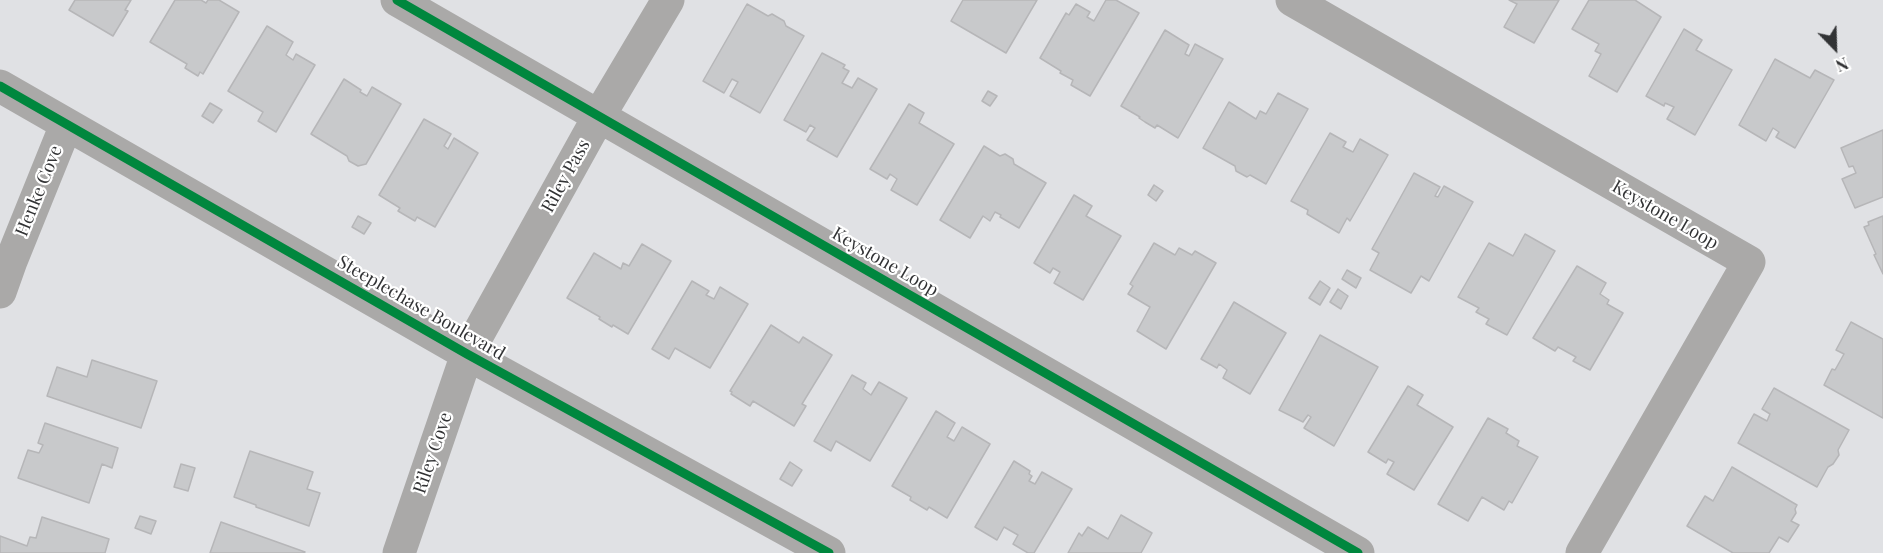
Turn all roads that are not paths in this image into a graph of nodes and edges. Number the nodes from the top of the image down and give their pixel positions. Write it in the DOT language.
graph roads {
  1 [pos="397,0"];
  2 [pos="668,0"];
  3 [pos="1292,0"];
  4 [pos="0,86"];
  5 [pos="599,117"];
  6 [pos="66,125"];
  7 [pos="0,292"];
  8 [pos="467,354"];
  9 [pos="399,553"];
  10 [pos="829,553"];
  11 [pos="1358,553"];
  12 [pos="1582,553"];
  1 -- 5 [label="street, Keystone Loop"];
  2 -- 5 [label="street, Riley Pass"];
  3 -- 12 [label="street, Keystone Loop"];
  4 -- 6 [label="street, Steeplechase Boulevard"];
  5 -- 8 [label="street, Riley Pass"];
  5 -- 11 [label="street, Keystone Loop"];
  6 -- 7 [label="street, Henke Cove"];
  6 -- 8 [label="street, Steeplechase Boulevard"];
  8 -- 9 [label="street, Riley Cove"];
  8 -- 10 [label="street, Steeplechase Boulevard"];
}
